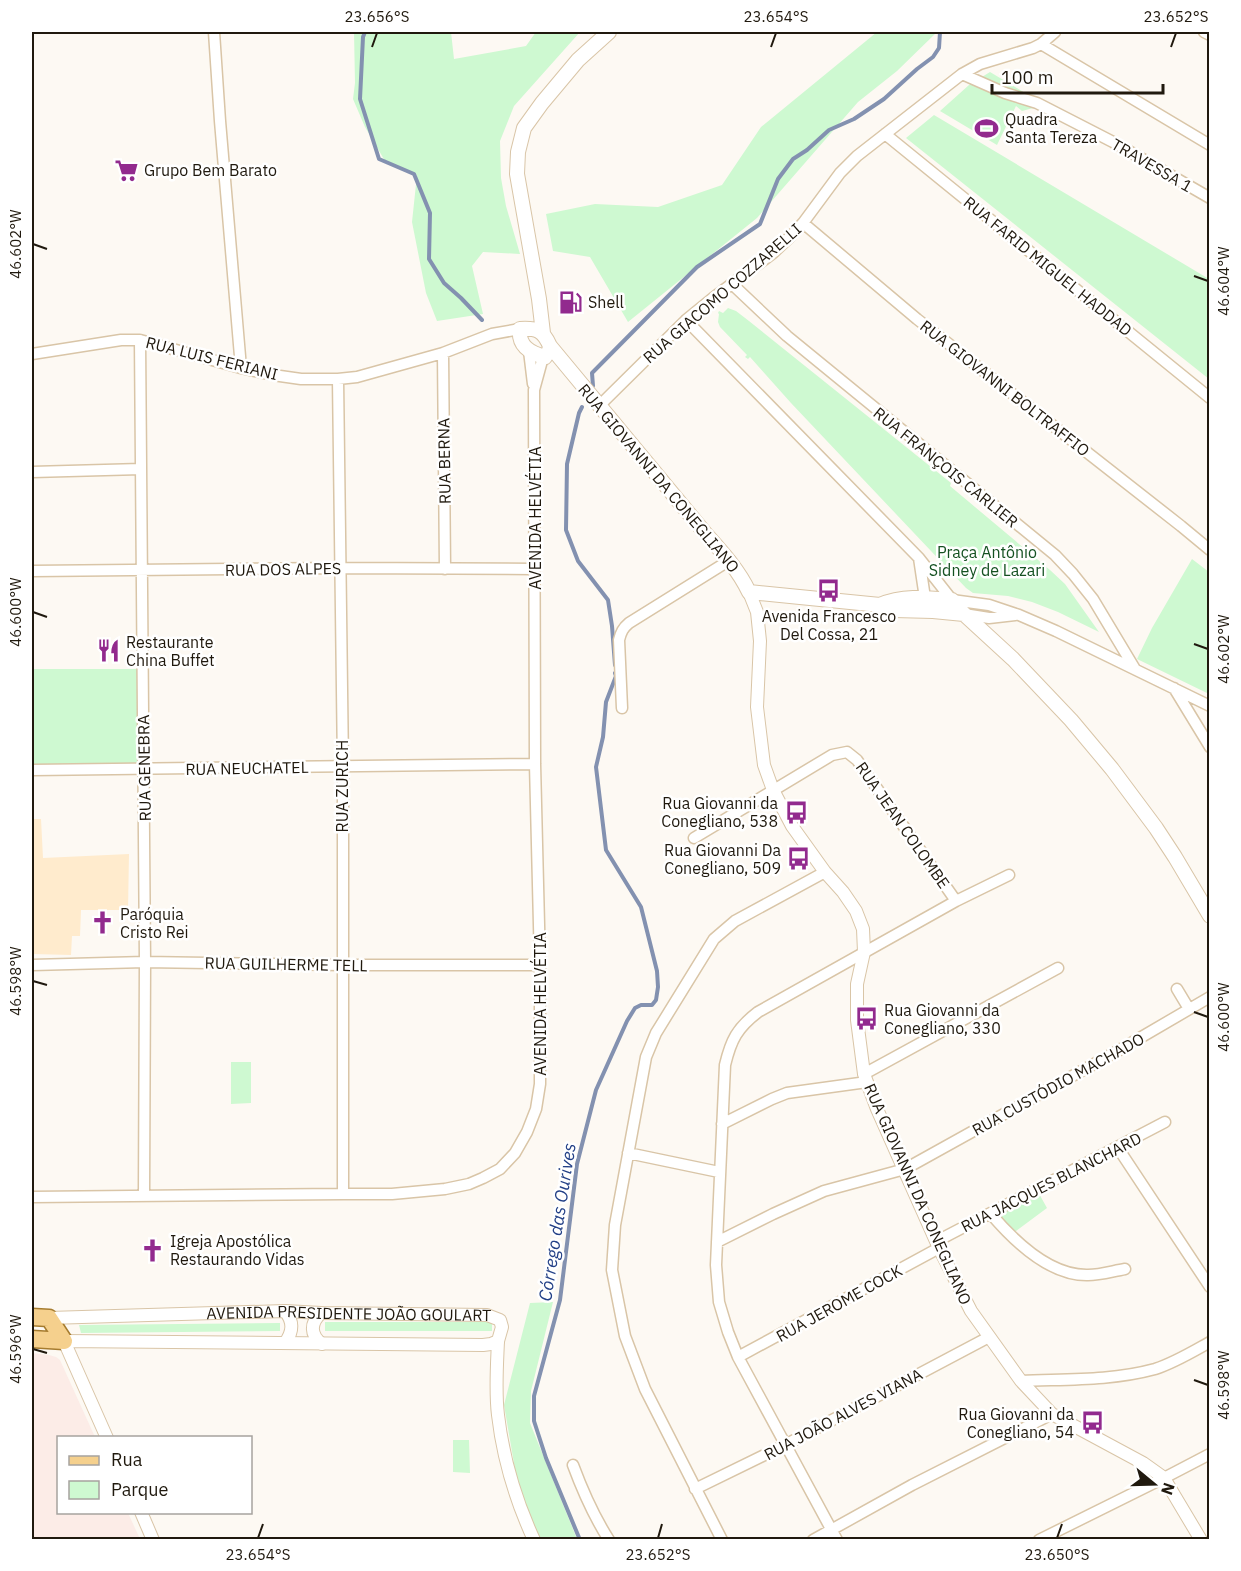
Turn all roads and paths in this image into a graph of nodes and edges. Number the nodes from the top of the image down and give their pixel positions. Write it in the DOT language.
graph roads {
  1 [pos="214,32"];
  2 [pos="609,32"];
  3 [pos="1055,32"];
  4 [pos="1204,32"];
  5 [pos="1209,35"];
  6 [pos="1041,44"];
  7 [pos="962,74"];
  8 [pos="1209,130"];
  9 [pos="885,134"];
  10 [pos="1206,143"];
  11 [pos="1209,198"];
  12 [pos="803,224"];
  13 [pos="732,284"];
  14 [pos="539,299"];
  15 [pos="686,320"];
  16 [pos="522,328"];
  17 [pos="543,333"];
  18 [pos="492,334"];
  19 [pos="140,340"];
  20 [pos="525,347"];
  21 [pos="443,353"];
  22 [pos="547,353"];
  23 [pos="32,355"];
  24 [pos="241,368"];
  25 [pos="338,379"];
  26 [pos="534,390"];
  27 [pos="1209,398"];
  28 [pos="599,406"];
  29 [pos="141,469"];
  30 [pos="32,472"];
  31 [pos="1209,550"];
  32 [pos="919,558"];
  33 [pos="730,560"];
  34 [pos="339,568"];
  35 [pos="445,569"];
  36 [pos="535,569"];
  37 [pos="142,570"];
  38 [pos="32,571"];
  39 [pos="749,592"];
  40 [pos="925,598"];
  41 [pos="952,600"];
  42 [pos="880,605"];
  43 [pos="933,611"];
  44 [pos="964,614"];
  45 [pos="1018,615"];
  46 [pos="1136,669"];
  47 [pos="1174,688"];
  48 [pos="1209,706"];
  49 [pos="622,708"];
  50 [pos="1209,747"];
  51 [pos="535,764"];
  52 [pos="343,767"];
  53 [pos="144,769"];
  54 [pos="32,770"];
  55 [pos="774,790"];
  56 [pos="694,838"];
  57 [pos="825,872"];
  58 [pos="1009,875"];
  59 [pos="956,900"];
  60 [pos="1209,916"];
  61 [pos="864,952"];
  62 [pos="145,962"];
  63 [pos="32,965"];
  64 [pos="343,965"];
  65 [pos="540,965"];
  66 [pos="1058,968"];
  67 [pos="1177,989"];
  68 [pos="1209,997"];
  69 [pos="1189,1009"];
  70 [pos="866,1078"];
  71 [pos="1165,1122"];
  72 [pos="722,1124"];
  73 [pos="1118,1148"];
  74 [pos="628,1153"];
  75 [pos="905,1169"];
  76 [pos="719,1172"];
  77 [pos="343,1194"];
  78 [pos="144,1196"];
  79 [pos="32,1197"];
  80 [pos="991,1214"];
  81 [pos="717,1242"];
  82 [pos="938,1245"];
  83 [pos="1125,1269"];
  84 [pos="1209,1287"];
  85 [pos="285,1311"];
  86 [pos="321,1313"];
  87 [pos="40,1318"];
  88 [pos="989,1337"];
  89 [pos="32,1339"];
  90 [pos="64,1341"];
  91 [pos="498,1341"];
  92 [pos="1209,1342"];
  93 [pos="285,1343"];
  94 [pos="322,1344"];
  95 [pos="738,1357"];
  96 [pos="1021,1381"];
  97 [pos="1052,1414"];
  98 [pos="107,1436"];
  99 [pos="785,1445"];
  100 [pos="1209,1454"];
  101 [pos="573,1465"];
  102 [pos="1164,1478"];
  103 [pos="695,1489"];
  104 [pos="142,1514"];
  105 [pos="834,1534"];
  106 [pos="1054,1536"];
  107 [pos="153,1539"];
  108 [pos="534,1539"];
  109 [pos="609,1539"];
  110 [pos="722,1539"];
  111 [pos="813,1539"];
  112 [pos="1039,1539"];
  113 [pos="1201,1539"];
  1 -- 24 [label="street"];
  2 -- 14 [label="main road"];
  3 -- 6 [label="street, RUA GIACOMO COZZARELLI"];
  4 -- 5 [label="street"];
  6 -- 7 [label="street, RUA GIACOMO COZZARELLI"];
  6 -- 10 [label="street"];
  7 -- 9 [label="street, RUA GIACOMO COZZARELLI"];
  7 -- 11 [label="street, TRAVESSA 1"];
  8 -- 10 [label="street"];
  9 -- 12 [label="street, RUA GIACOMO COZZARELLI"];
  9 -- 27 [label="street, RUA FARID MIGUEL HADDAD"];
  12 -- 13 [label="street, RUA GIACOMO COZZARELLI"];
  12 -- 31 [label="street, RUA GIOVANNI BOLTRAFFIO"];
  13 -- 15 [label="street, RUA GIACOMO COZZARELLI"];
  13 -- 46 [label="street, RUA FRANÇOIS CARLIER"];
  14 -- 16 [label="main road"];
  14 -- 17 [label="main road"];
  15 -- 28 [label="street, RUA GIACOMO COZZARELLI"];
  15 -- 32 [label="street"];
  16 -- 17 [label="main road"];
  16 -- 18 [label="street, RUA LUIS FERIANI"];
  16 -- 20 [label="main road"];
  17 -- 22 [label="main road"];
  18 -- 20 [label="street"];
  18 -- 21 [label="street, RUA LUIS FERIANI"];
  19 -- 23 [label="street, RUA LUIS FERIANI"];
  19 -- 24 [label="street, RUA LUIS FERIANI"];
  19 -- 29 [label="street, RUA GENEBRA"];
  20 -- 22 [label="main road"];
  20 -- 26 [label="street"];
  21 -- 25 [label="street, RUA LUIS FERIANI"];
  21 -- 35 [label="street, RUA BERNA"];
  22 -- 26 [label="street, AVENIDA HELVÉTIA"];
  22 -- 28 [label="main road, RUA GIOVANNI DA CONEGLIANO"];
  24 -- 25 [label="street, RUA LUIS FERIANI"];
  25 -- 34 [label="street, RUA ZURICH"];
  26 -- 36 [label="street, AVENIDA HELVÉTIA"];
  28 -- 33 [label="main road, RUA GIOVANNI DA CONEGLIANO"];
  29 -- 30 [label="street"];
  29 -- 37 [label="street, RUA GENEBRA"];
  32 -- 40 [label="street"];
  32 -- 41 [label="street"];
  33 -- 39 [label="main road, RUA GIOVANNI DA CONEGLIANO"];
  33 -- 49 [label="street"];
  34 -- 35 [label="street, RUA DOS ALPES"];
  34 -- 37 [label="street, RUA DOS ALPES"];
  34 -- 52 [label="street, RUA ZURICH"];
  35 -- 36 [label="street, RUA DOS ALPES"];
  36 -- 51 [label="street, AVENIDA HELVÉTIA"];
  37 -- 38 [label="street, RUA DOS ALPES"];
  37 -- 53 [label="street, RUA GENEBRA"];
  39 -- 42 [label="main road"];
  39 -- 55 [label="street, RUA GIOVANNI DA CONEGLIANO"];
  40 -- 41 [label="main road"];
  40 -- 42 [label="main road"];
  40 -- 43 [label="street"];
  41 -- 44 [label="main road"];
  41 -- 45 [label="street"];
  42 -- 43 [label="main road"];
  43 -- 44 [label="main road"];
  44 -- 45 [label="street"];
  44 -- 60 [label="main road"];
  45 -- 46 [label="street"];
  46 -- 47 [label="street"];
  47 -- 48 [label="street"];
  47 -- 50 [label="street"];
  51 -- 52 [label="street, RUA NEUCHATEL"];
  51 -- 65 [label="street, AVENIDA HELVÉTIA"];
  52 -- 53 [label="street, RUA NEUCHATEL"];
  52 -- 64 [label="street, RUA ZURICH"];
  53 -- 54 [label="street, RUA NEUCHATEL"];
  53 -- 62 [label="street, RUA GENEBRA"];
  55 -- 56 [label="street"];
  55 -- 57 [label="street, RUA GIOVANNI DA CONEGLIANO"];
  55 -- 59 [label="street, RUA JEAN COLOMBE"];
  57 -- 61 [label="street, RUA GIOVANNI DA CONEGLIANO"];
  57 -- 74 [label="street"];
  58 -- 59 [label="street"];
  59 -- 61 [label="street"];
  61 -- 70 [label="street, RUA GIOVANNI DA CONEGLIANO"];
  61 -- 72 [label="street"];
  62 -- 63 [label="street, RUA GUILHERME TELL"];
  62 -- 64 [label="street, RUA GUILHERME TELL"];
  62 -- 78 [label="street, RUA GENEBRA"];
  64 -- 65 [label="street, RUA GUILHERME TELL"];
  64 -- 77 [label="street, RUA ZURICH"];
  65 -- 77 [label="street, AVENIDA HELVÉTIA"];
  66 -- 70 [label="street"];
  67 -- 69 [label="street"];
  68 -- 69 [label="street, RUA CUSTÓDIO MACHADO"];
  69 -- 75 [label="street, RUA CUSTÓDIO MACHADO"];
  70 -- 72 [label="street"];
  70 -- 75 [label="street, RUA GIOVANNI DA CONEGLIANO"];
  71 -- 73 [label="street, RUA JACQUES BLANCHARD"];
  72 -- 76 [label="street"];
  73 -- 80 [label="street, RUA JACQUES BLANCHARD"];
  73 -- 84 [label="street"];
  74 -- 76 [label="street"];
  74 -- 103 [label="street"];
  75 -- 81 [label="street, RUA CUSTÓDIO MACHADO"];
  75 -- 82 [label="street, RUA GIOVANNI DA CONEGLIANO"];
  76 -- 81 [label="street"];
  77 -- 78 [label="street, AVENIDA HELVÉTIA"];
  78 -- 79 [label="street, AVENIDA HELVÉTIA"];
  80 -- 82 [label="street, RUA JACQUES BLANCHARD"];
  80 -- 83 [label="street"];
  81 -- 95 [label="street"];
  82 -- 88 [label="street, RUA GIOVANNI DA CONEGLIANO"];
  82 -- 95 [label="street, RUA JEROME COCK"];
  85 -- 86 [label="street, AVENIDA PRESIDENTE JOÃO GOULART"];
  85 -- 87 [label="street, AVENIDA PRESIDENTE JOÃO GOULART"];
  85 -- 93 [label="street"];
  86 -- 91 [label="street, AVENIDA PRESIDENTE JOÃO GOULART"];
  86 -- 94 [label="street"];
  87 -- 90 [label="main road"];
  88 -- 96 [label="street, RUA GIOVANNI DA CONEGLIANO"];
  88 -- 99 [label="street, RUA JOÃO ALVES VIANA"];
  89 -- 90 [label="main road, AVENIDA PRESIDENTE JOÃO GOULART"];
  90 -- 93 [label="street, AVENIDA PRESIDENTE JOÃO GOULART"];
  90 -- 98 [label="street"];
  91 -- 94 [label="street, AVENIDA PRESIDENTE JOÃO GOULART"];
  91 -- 108 [label="street"];
  92 -- 96 [label="street"];
  93 -- 94 [label="street, AVENIDA PRESIDENTE JOÃO GOULART"];
  95 -- 99 [label="street"];
  96 -- 97 [label="street, RUA GIOVANNI DA CONEGLIANO"];
  97 -- 102 [label="street, RUA GIOVANNI DA CONEGLIANO"];
  97 -- 105 [label="street"];
  99 -- 103 [label="street, RUA JOÃO ALVES VIANA"];
  99 -- 105 [label="street"];
  100 -- 102 [label="street"];
  101 -- 109 [label="street"];
  102 -- 106 [label="street"];
  102 -- 113 [label="street"];
  103 -- 110 [label="street"];
  104 -- 107 [label="street"];
  105 -- 111 [label="street"];
  106 -- 112 [label="street"];
}
